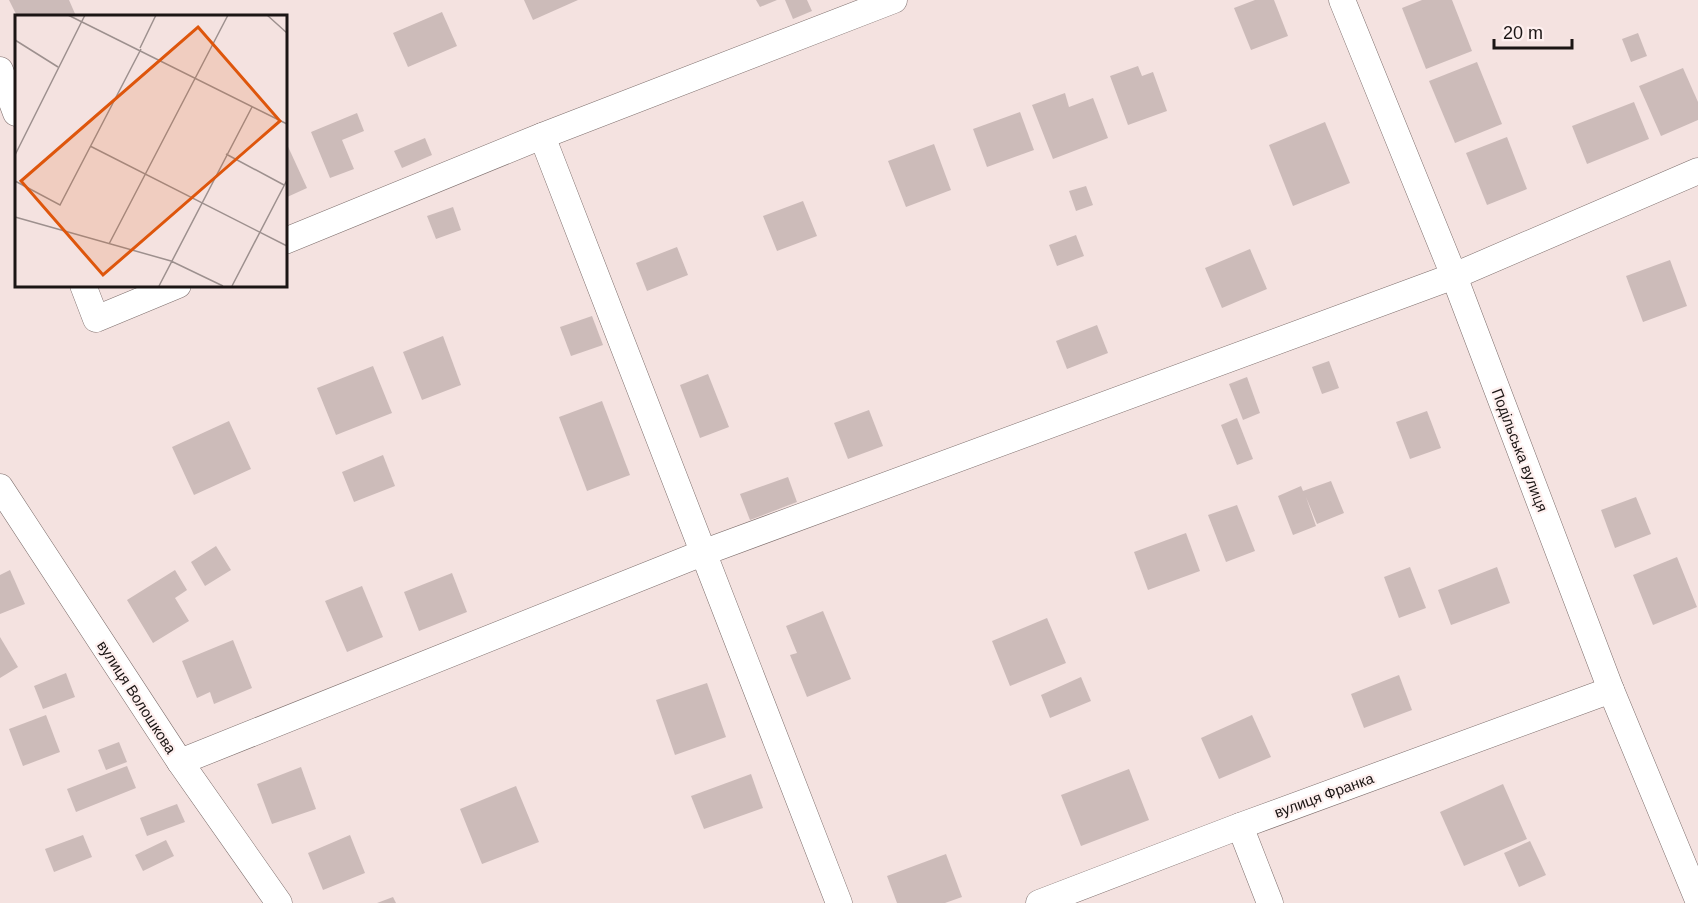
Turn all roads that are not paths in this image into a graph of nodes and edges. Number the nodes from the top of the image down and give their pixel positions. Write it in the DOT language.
graph roads {
  1 [pos="894,0"];
  2 [pos="1342,0"];
  3 [pos="0,70"];
  4 [pos="15,110"];
  5 [pos="542,136"];
  6 [pos="1698,171"];
  7 [pos="286,241"];
  8 [pos="1454,276"];
  9 [pos="83,286"];
  10 [pos="176,286"];
  11 [pos="0,487"];
  12 [pos="705,552"];
  13 [pos="1611,690"];
  14 [pos="180,762"];
  15 [pos="1240,826"];
  16 [pos="1698,900"];
  17 [pos="279,903"];
  18 [pos="839,903"];
  19 [pos="1039,903"];
  20 [pos="1270,903"];
  1 -- 5 [label="street"];
  2 -- 8 [label="street, Подільська вулиця"];
  3 -- 4 [label="street"];
  5 -- 7 [label="street"];
  5 -- 12 [label="street"];
  6 -- 8 [label="street"];
  8 -- 12 [label="street"];
  8 -- 13 [label="street, Подільська вулиця"];
  9 -- 10 [label="street"];
  11 -- 14 [label="street, вулиця Волошкова"];
  12 -- 14 [label="street"];
  12 -- 18 [label="street"];
  13 -- 15 [label="street, вулиця Франка"];
  13 -- 16 [label="street, Подільська вулиця"];
  14 -- 17 [label="street, вулиця Волошкова"];
  15 -- 19 [label="street, вулиця Франка"];
  15 -- 20 [label="street"];
}
